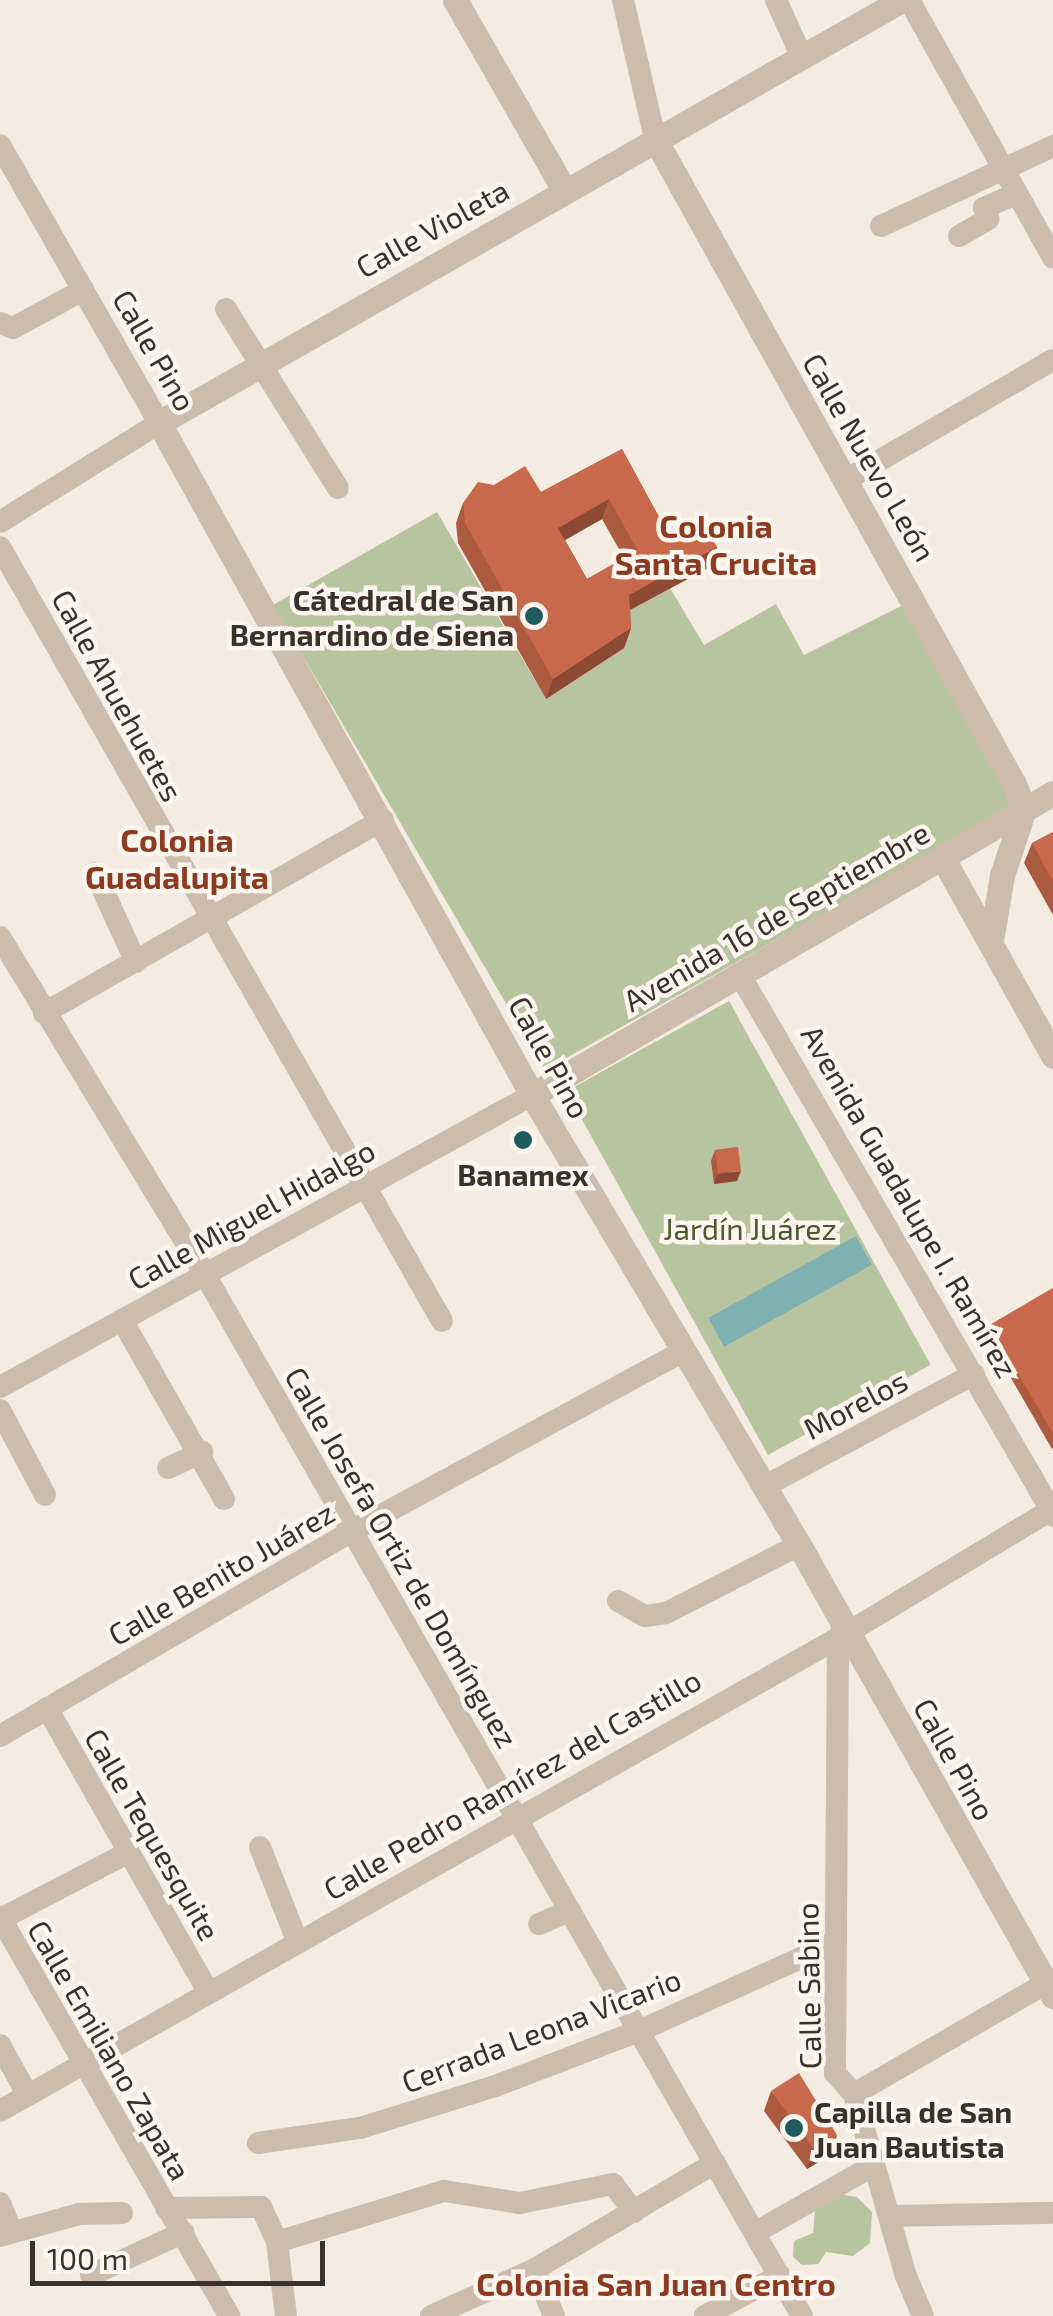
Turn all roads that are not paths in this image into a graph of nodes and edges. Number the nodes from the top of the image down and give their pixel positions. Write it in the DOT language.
graph roads {
  1 [pos="455,0"];
  2 [pos="623,0"];
  3 [pos="776,0"];
  4 [pos="902,0"];
  5 [pos="909,0"];
  6 [pos="801,55"];
  7 [pos="655,139"];
  8 [pos="0,145"];
  9 [pos="1053,146"];
  10 [pos="1004,170"];
  11 [pos="564,190"];
  12 [pos="1016,194"];
  13 [pos="881,226"];
  14 [pos="959,236"];
  15 [pos="1053,258"];
  16 [pos="82,290"];
  17 [pos="226,308"];
  18 [pos="0,323"];
  19 [pos="1053,360"];
  20 [pos="259,363"];
  21 [pos="159,423"];
  22 [pos="844,481"];
  23 [pos="338,488"];
  24 [pos="0,522"];
  25 [pos="0,546"];
  26 [pos="1053,793"];
  27 [pos="1024,809"];
  28 [pos="383,820"];
  29 [pos="942,857"];
  30 [pos="95,873"];
  31 [pos="210,918"];
  32 [pos="0,937"];
  33 [pos="991,942"];
  34 [pos="136,962"];
  35 [pos="740,975"];
  36 [pos="44,1014"];
  37 [pos="1053,1056"];
  38 [pos="532,1095"];
  39 [pos="364,1184"];
  40 [pos="204,1274"];
  41 [pos="122,1320"];
  42 [pos="442,1321"];
  43 [pos="684,1350"];
  44 [pos="974,1374"];
  45 [pos="0,1387"];
  46 [pos="0,1410"];
  47 [pos="202,1452"];
  48 [pos="168,1468"];
  49 [pos="765,1486"];
  50 [pos="45,1495"];
  51 [pos="224,1499"];
  52 [pos="1052,1510"];
  53 [pos="352,1532"];
  54 [pos="799,1546"];
  55 [pos="618,1601"];
  56 [pos="843,1635"];
  57 [pos="47,1708"];
  58 [pos="0,1736"];
  59 [pos="516,1816"];
  60 [pos="260,1847"];
  61 [pos="129,1852"];
  62 [pos="570,1911"];
  63 [pos="0,1918"];
  64 [pos="539,1924"];
  65 [pos="836,1942"];
  66 [pos="298,1943"];
  67 [pos="1050,1986"];
  68 [pos="207,1990"];
  69 [pos="639,2031"];
  70 [pos="0,2045"];
  71 [pos="83,2064"];
  72 [pos="26,2094"];
  73 [pos="854,2094"];
  74 [pos="0,2110"];
  75 [pos="258,2142"];
  76 [pos="716,2163"];
  77 [pos="874,2164"];
  78 [pos="0,2203"];
  79 [pos="166,2208"];
  80 [pos="634,2212"];
  81 [pos="1053,2212"];
  82 [pos="122,2213"];
  83 [pos="890,2216"];
  84 [pos="758,2231"];
  85 [pos="184,2232"];
  86 [pos="5,2233"];
  87 [pos="277,2242"];
  88 [pos="535,2269"];
  89 [pos="90,2274"];
  90 [pos="780,2275"];
  91 [pos="476,2308"];
  92 [pos="229,2316"];
  93 [pos="286,2316"];
  94 [pos="430,2316"];
  95 [pos="554,2316"];
  96 [pos="705,2316"];
  97 [pos="802,2316"];
  98 [pos="924,2316"];
  1 -- 11 [label="street"];
  2 -- 7 [label="street"];
  3 -- 6 [label="street"];
  4 -- 6 [label="street, Calle Violeta"];
  5 -- 10 [label="street"];
  6 -- 7 [label="street, Calle Violeta"];
  7 -- 11 [label="street, Calle Violeta"];
  7 -- 22 [label="street, Calle Nuevo León"];
  8 -- 16 [label="street, Calle Pino"];
  9 -- 10 [label="street"];
  10 -- 12 [label="street"];
  10 -- 13 [label="street"];
  11 -- 20 [label="street, Calle Violeta"];
  12 -- 14 [label="street"];
  12 -- 15 [label="street"];
  16 -- 18 [label="street"];
  16 -- 21 [label="street, Calle Pino"];
  17 -- 20 [label="street"];
  19 -- 22 [label="street"];
  20 -- 21 [label="street, Calle Violeta"];
  20 -- 23 [label="street"];
  21 -- 24 [label="street, Calle Violeta"];
  21 -- 28 [label="street, Calle Pino"];
  22 -- 27 [label="street, Calle Nuevo León"];
  25 -- 31 [label="street, Calle Ahuehuetes"];
  26 -- 27 [label="street, Avenida 16 de Septiembre"];
  27 -- 29 [label="street, Avenida 16 de Septiembre"];
  27 -- 33 [label="street"];
  28 -- 31 [label="street"];
  28 -- 38 [label="street, Calle Pino"];
  29 -- 33 [label="street"];
  29 -- 35 [label="street, Avenida 16 de Septiembre"];
  30 -- 34 [label="street"];
  31 -- 34 [label="street"];
  31 -- 39 [label="street, Calle Ahuehuetes"];
  32 -- 36 [label="street, Calle Josefa Ortiz de Domínguez"];
  33 -- 37 [label="street"];
  34 -- 36 [label="street"];
  35 -- 38 [label="street, Avenida 16 de Septiembre"];
  35 -- 44 [label="street, Avenida Guadalupe I. Ramírez"];
  36 -- 40 [label="street, Calle Josefa Ortiz de Domínguez"];
  38 -- 39 [label="street, Calle Miguel Hidalgo"];
  38 -- 43 [label="street, Calle Pino"];
  39 -- 40 [label="street, Calle Miguel Hidalgo"];
  39 -- 42 [label="street, Calle Ahuehuetes"];
  40 -- 41 [label="street, Calle Miguel Hidalgo"];
  40 -- 53 [label="street, Calle Josefa Ortiz de Domínguez"];
  41 -- 45 [label="street, Calle Miguel Hidalgo"];
  41 -- 47 [label="street"];
  43 -- 49 [label="street, Calle Pino"];
  43 -- 53 [label="street, Calle Benito Juárez"];
  44 -- 49 [label="street, Morelos"];
  44 -- 52 [label="street, Avenida Guadalupe I. Ramírez"];
  46 -- 50 [label="street"];
  47 -- 48 [label="street"];
  47 -- 51 [label="street"];
  49 -- 54 [label="street, Calle Pino"];
  52 -- 56 [label="street, Calle Pedro Ramírez del Castillo"];
  53 -- 57 [label="street, Calle Benito Juárez"];
  53 -- 59 [label="street, Calle Josefa Ortiz de Domínguez"];
  54 -- 55 [label="street"];
  54 -- 56 [label="street, Calle Pino"];
  56 -- 59 [label="street, Calle Pedro Ramírez del Castillo"];
  56 -- 65 [label="street, Calle Sabino"];
  56 -- 67 [label="street, Calle Pino"];
  57 -- 58 [label="street, Calle Benito Juárez"];
  57 -- 61 [label="street, Calle Tequesquite"];
  59 -- 62 [label="street, Calle Josefa Ortiz de Domínguez"];
  59 -- 66 [label="street, Calle Pedro Ramírez del Castillo"];
  60 -- 66 [label="street"];
  61 -- 63 [label="street"];
  61 -- 68 [label="street, Calle Tequesquite"];
  62 -- 64 [label="street"];
  62 -- 69 [label="street, Calle Josefa Ortiz de Domínguez"];
  63 -- 71 [label="street, Calle Emiliano Zapata"];
  65 -- 69 [label="street, Cerrada Leona Vicario"];
  65 -- 73 [label="street, Calle Sabino"];
  66 -- 68 [label="street, Calle Pedro Ramírez del Castillo"];
  67 -- 73 [label="street"];
  68 -- 71 [label="street, Calle Pedro Ramírez del Castillo"];
  69 -- 75 [label="street, Cerrada Leona Vicario"];
  69 -- 76 [label="street, Calle Josefa Ortiz de Domínguez"];
  70 -- 72 [label="street"];
  71 -- 72 [label="street, Calle Pedro Ramírez del Castillo"];
  71 -- 79 [label="street, Calle Emiliano Zapata"];
  72 -- 74 [label="street, Calle Pedro Ramírez del Castillo"];
  73 -- 77 [label="street, Calle Sabino"];
  76 -- 80 [label="street"];
  76 -- 84 [label="street, Calle Josefa Ortiz de Domínguez"];
  77 -- 83 [label="street, Calle Sabino"];
  77 -- 84 [label="street"];
  78 -- 86 [label="street"];
  79 -- 85 [label="street, Calle Emiliano Zapata"];
  79 -- 87 [label="street"];
  80 -- 87 [label="street"];
  80 -- 88 [label="street"];
  81 -- 83 [label="street"];
  82 -- 86 [label="street"];
  83 -- 98 [label="street, Calle Sabino"];
  84 -- 90 [label="street, Calle Josefa Ortiz de Domínguez"];
  85 -- 89 [label="street"];
  85 -- 92 [label="street, Calle Emiliano Zapata"];
  87 -- 93 [label="street"];
  88 -- 91 [label="street"];
  88 -- 95 [label="street"];
  90 -- 96 [label="street"];
  90 -- 97 [label="street, Calle Josefa Ortiz de Domínguez"];
  91 -- 94 [label="street"];
}
